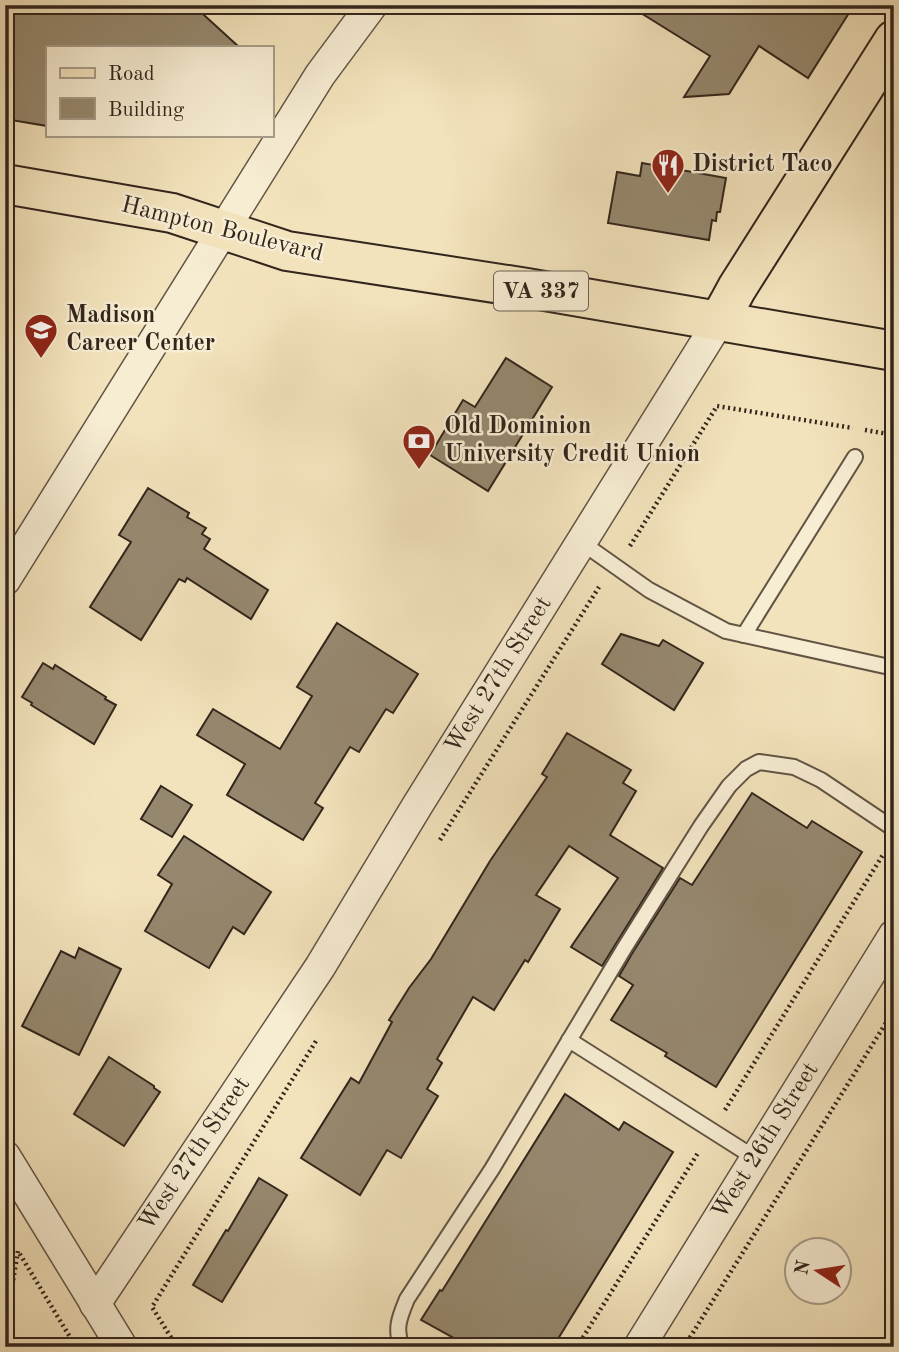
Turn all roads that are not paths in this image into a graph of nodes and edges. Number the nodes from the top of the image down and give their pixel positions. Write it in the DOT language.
graph roads {
  1 [pos="372,5"];
  2 [pos="894,40"];
  3 [pos="5,184"];
  4 [pos="224,230"];
  5 [pos="719,321"];
  6 [pos="894,351"];
  7 [pos="855,457"];
  8 [pos="581,542"];
  9 [pos="5,580"];
  10 [pos="744,635"];
  11 [pos="894,668"];
  12 [pos="894,829"];
  13 [pos="894,935"];
  14 [pos="569,1040"];
  15 [pos="5,1156"];
  16 [pos="755,1158"];
  17 [pos="95,1304"];
  18 [pos="122,1347"];
  19 [pos="402,1347"];
  20 [pos="639,1347"];
  1 -- 4 [label="street"];
  2 -- 5 [label="main road, West 27th Street"];
  3 -- 4 [label="main road, Hampton Boulevard / VA 337"];
  4 -- 5 [label="main road, Hampton Boulevard / VA 337"];
  4 -- 9 [label="street"];
  5 -- 6 [label="main road, Hampton Boulevard / VA 337"];
  5 -- 8 [label="street, West 27th Street"];
  7 -- 10 [label="lane"];
  8 -- 10 [label="lane"];
  8 -- 17 [label="street, West 27th Street"];
  10 -- 11 [label="lane"];
  12 -- 14 [label="lane"];
  13 -- 16 [label="street, West 26th Street"];
  14 -- 16 [label="lane"];
  14 -- 19 [label="lane"];
  15 -- 17 [label="street"];
  16 -- 20 [label="street, West 26th Street"];
  17 -- 18 [label="street"];
}
